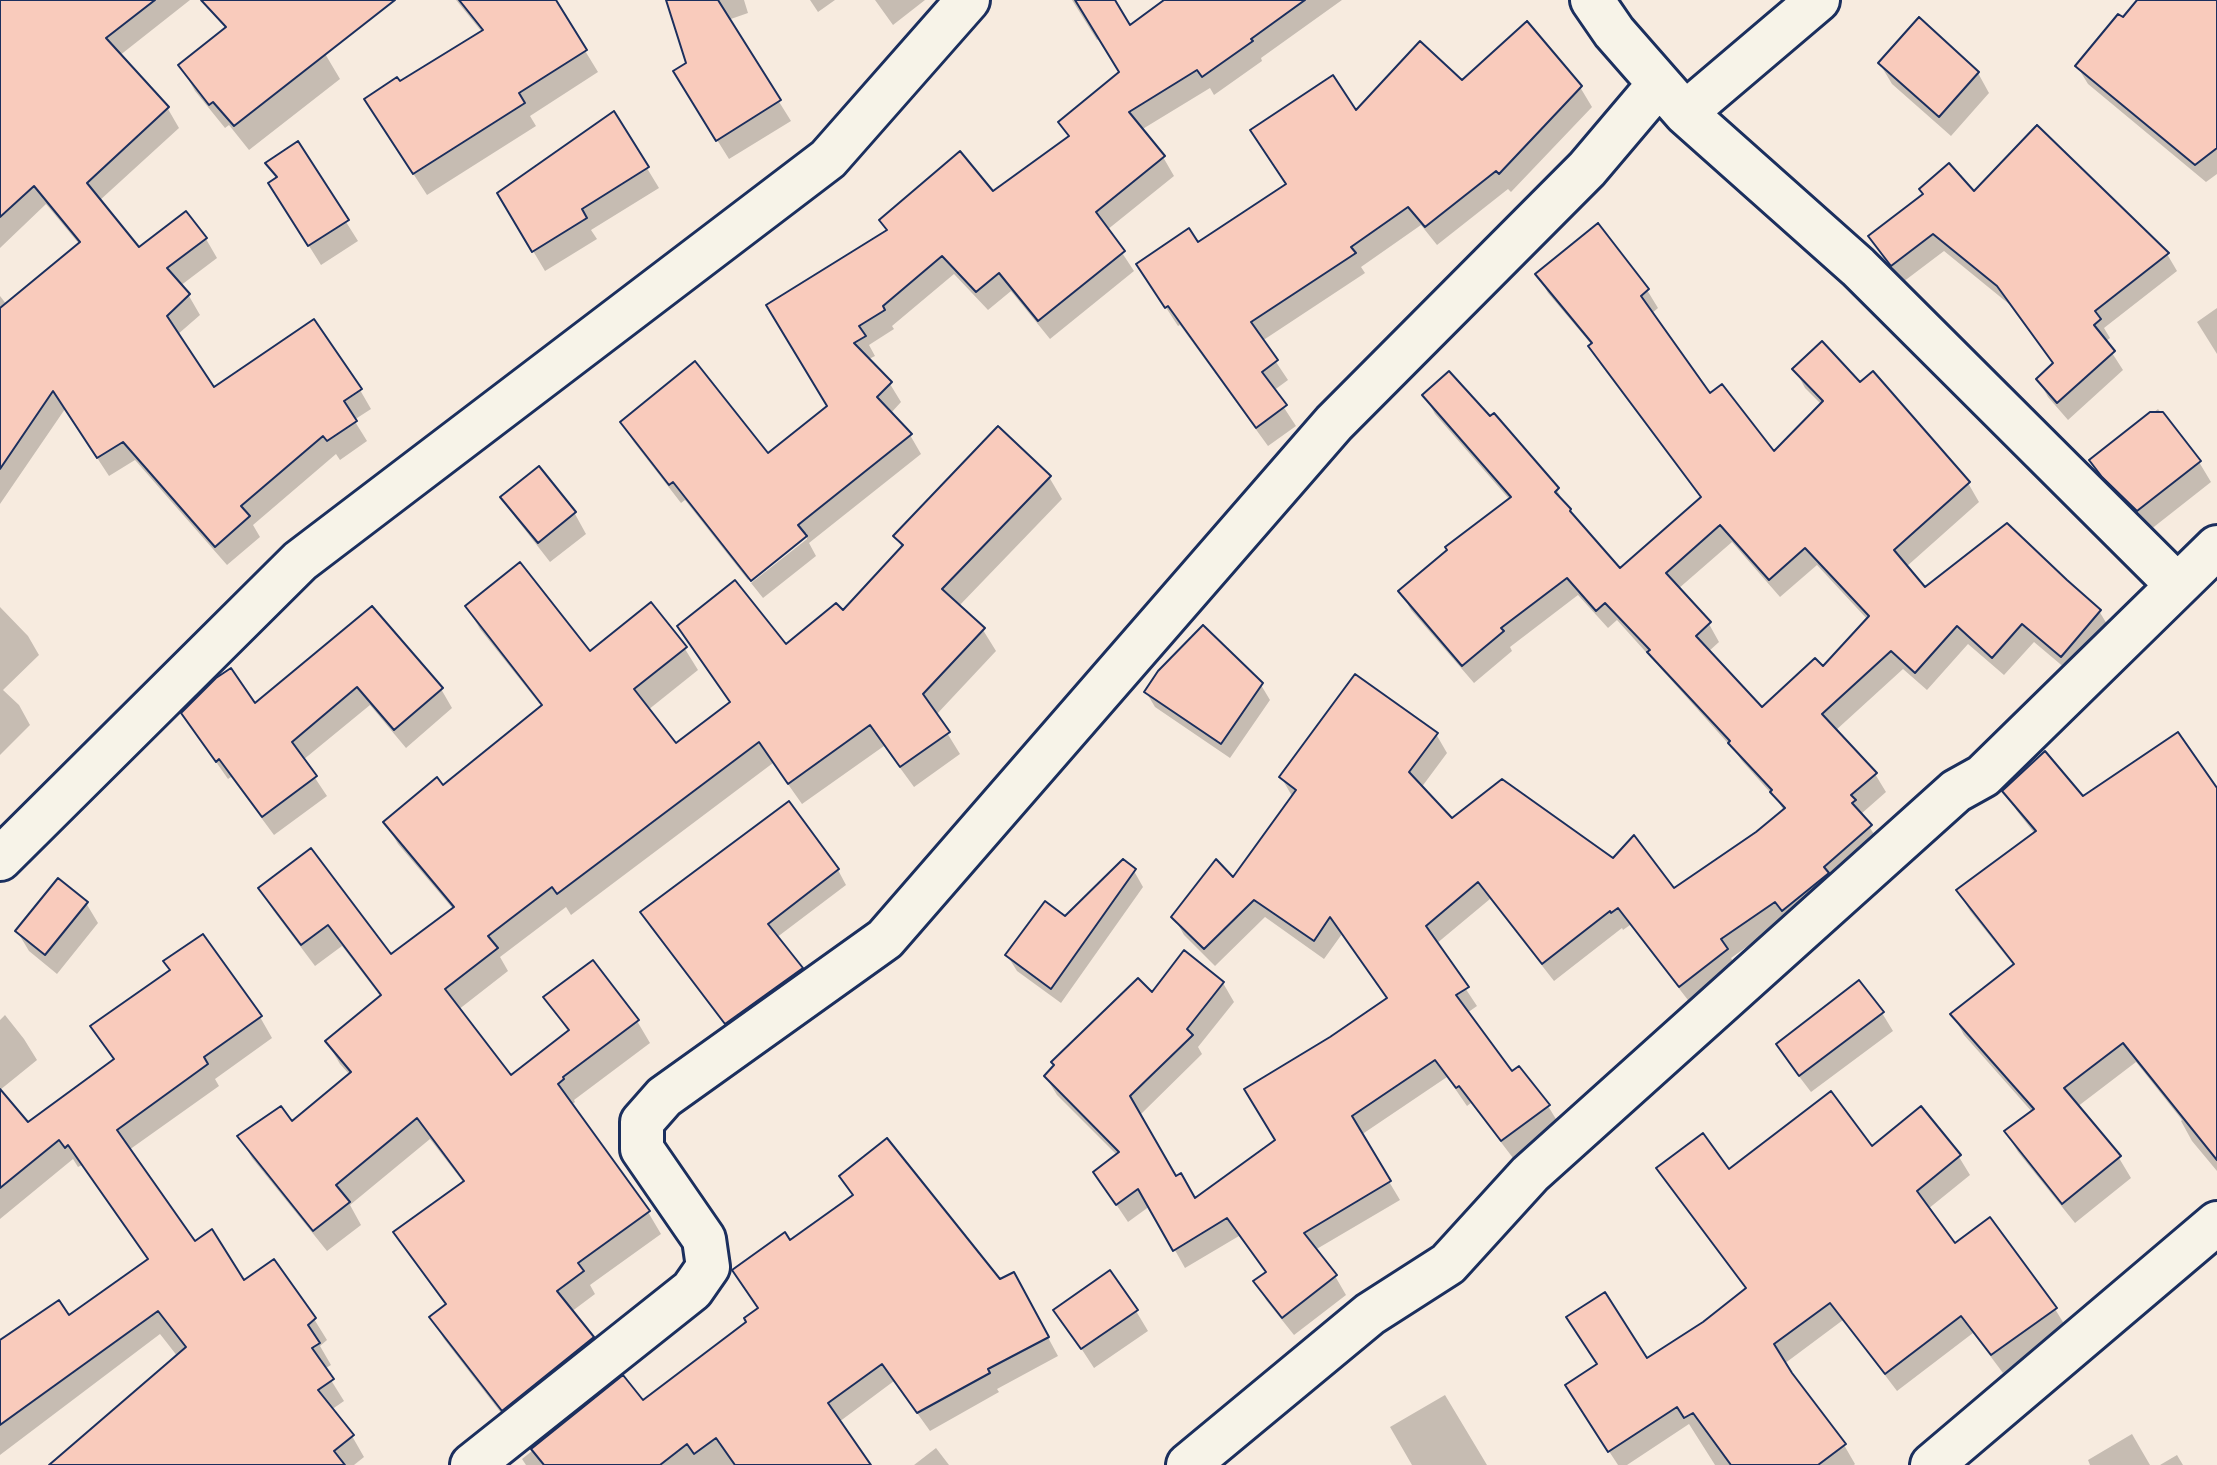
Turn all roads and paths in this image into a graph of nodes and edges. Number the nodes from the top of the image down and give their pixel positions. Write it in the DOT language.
graph roads {
  1 [pos="968,0"];
  2 [pos="1592,0"];
  3 [pos="1818,0"];
  4 [pos="1672,98"];
  5 [pos="2217,547"];
  6 [pos="2177,585"];
  7 [pos="0,859"];
  8 [pos="2217,1223"];
  9 [pos="472,1465"];
  10 [pos="1188,1465"];
  11 [pos="1932,1465"];
  1 -- 7 [label="street"];
  2 -- 4 [label="street"];
  3 -- 4 [label="street"];
  4 -- 6 [label="street"];
  4 -- 9 [label="street"];
  5 -- 6 [label="street"];
  6 -- 10 [label="street"];
  8 -- 11 [label="street"];
}
